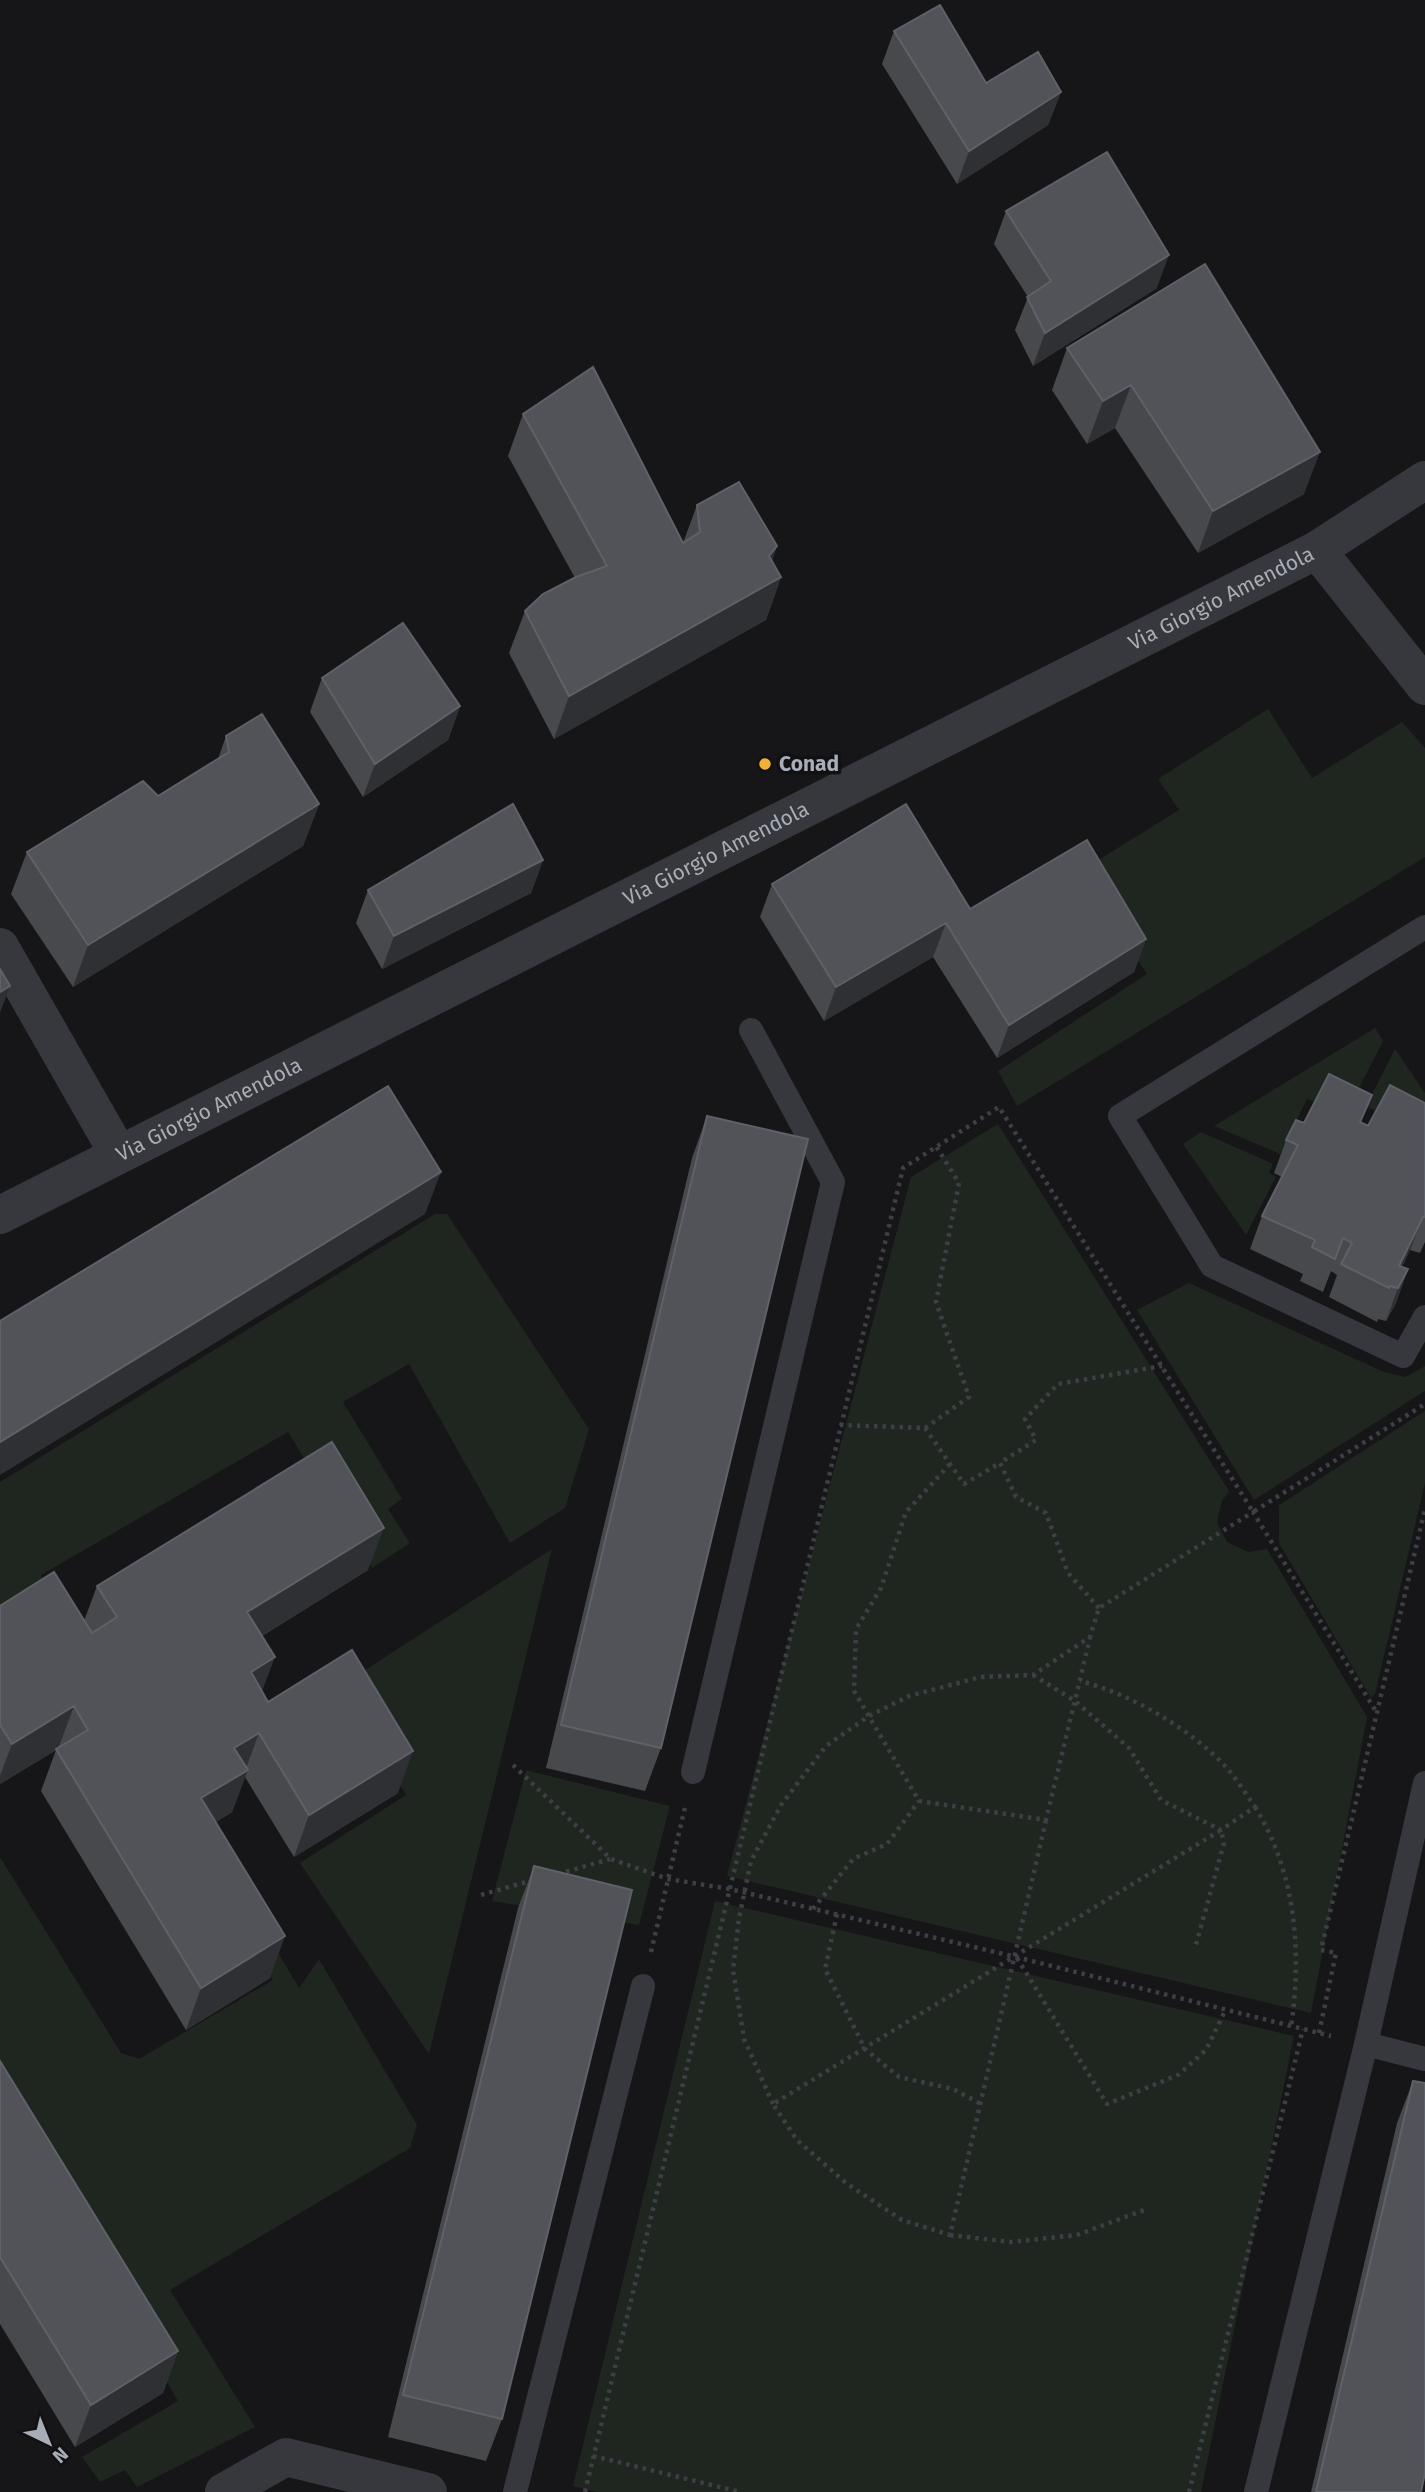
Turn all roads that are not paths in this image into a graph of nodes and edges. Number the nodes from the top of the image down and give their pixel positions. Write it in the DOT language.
graph roads {
  1 [pos="1425,480"];
  2 [pos="1317,550"];
  3 [pos="1425,686"];
  4 [pos="1425,927"];
  5 [pos="0,947"];
  6 [pos="751,1030"];
  7 [pos="118,1153"];
  8 [pos="0,1215"];
  9 [pos="1425,1317"];
  10 [pos="693,1772"];
  11 [pos="1425,1783"];
  12 [pos="643,1986"];
  13 [pos="1366,2044"];
  14 [pos="1425,2059"];
  15 [pos="224,2492"];
  16 [pos="428,2492"];
  17 [pos="515,2492"];
  18 [pos="1256,2492"];
  1 -- 2 [label="street, Via Giorgio Amendola"];
  2 -- 3 [label="street"];
  2 -- 7 [label="street, Via Giorgio Amendola"];
  4 -- 9 [label="lane"];
  5 -- 7 [label="street"];
  6 -- 10 [label="lane"];
  7 -- 8 [label="street, Via Giorgio Amendola"];
  11 -- 13 [label="lane"];
  12 -- 17 [label="lane"];
  13 -- 14 [label="lane"];
  13 -- 18 [label="lane"];
  15 -- 16 [label="street"];
}
